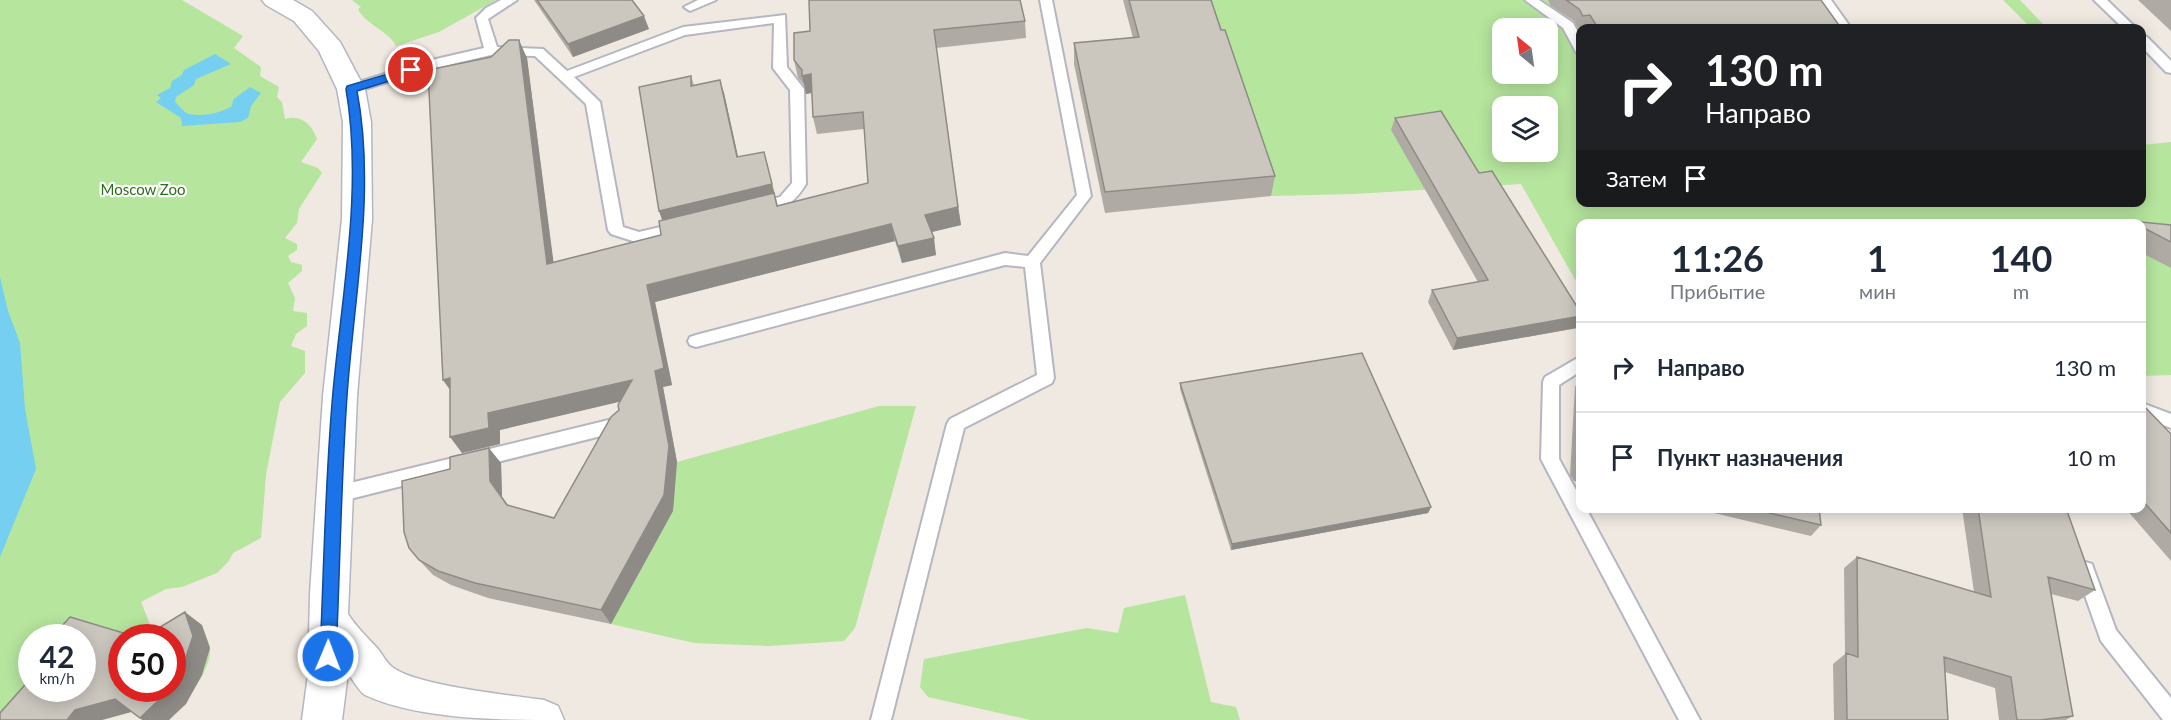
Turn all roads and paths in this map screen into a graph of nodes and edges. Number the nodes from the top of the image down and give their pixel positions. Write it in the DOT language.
graph roads {
  1 [pos="275,0"];
  2 [pos="512,0"];
  3 [pos="710,0"];
  4 [pos="1046,0"];
  5 [pos="1531,0"];
  6 [pos="1826,0"];
  7 [pos="2100,0"];
  8 [pos="690,7"];
  9 [pos="1842,24"];
  10 [pos="2126,24"];
  11 [pos="1576,40"];
  12 [pos="2146,44"];
  13 [pos="491,51"];
  14 [pos="2171,69"];
  15 [pos="565,76"];
  16 [pos="351,89"];
  17 [pos="740,213"];
  18 [pos="695,224"];
  19 [pos="1032,262"];
  20 [pos="696,340"];
  21 [pos="1576,366"];
  22 [pos="2146,412"];
  23 [pos="2171,421"];
  24 [pos="617,425"];
  25 [pos="334,495"];
  26 [pos="1576,507"];
  27 [pos="1579,513"];
  28 [pos="2078,551"];
  29 [pos="329,618"];
  30 [pos="2171,714"];
  31 [pos="322,720"];
  32 [pos="544,720"];
  33 [pos="881,720"];
  34 [pos="1690,720"];
  1 -- 16 [label="main road"];
  2 -- 13 [label="lane"];
  3 -- 8 [label="lane"];
  4 -- 19 [label="lane"];
  5 -- 11 [label="lane"];
  6 -- 9 [label="lane"];
  7 -- 10 [label="lane"];
  12 -- 14 [label="lane"];
  13 -- 15 [label="lane"];
  13 -- 16 [label="lane"];
  15 -- 17 [label="lane"];
  15 -- 18 [label="lane"];
  16 -- 25 [label="main road"];
  19 -- 20 [label="lane"];
  19 -- 33 [label="lane"];
  21 -- 26 [label="lane"];
  22 -- 23 [label="lane"];
  24 -- 25 [label="lane"];
  25 -- 29 [label="main road"];
  27 -- 34 [label="lane"];
  28 -- 30 [label="lane"];
  29 -- 31 [label="main road"];
  29 -- 32 [label="main road"];
}
